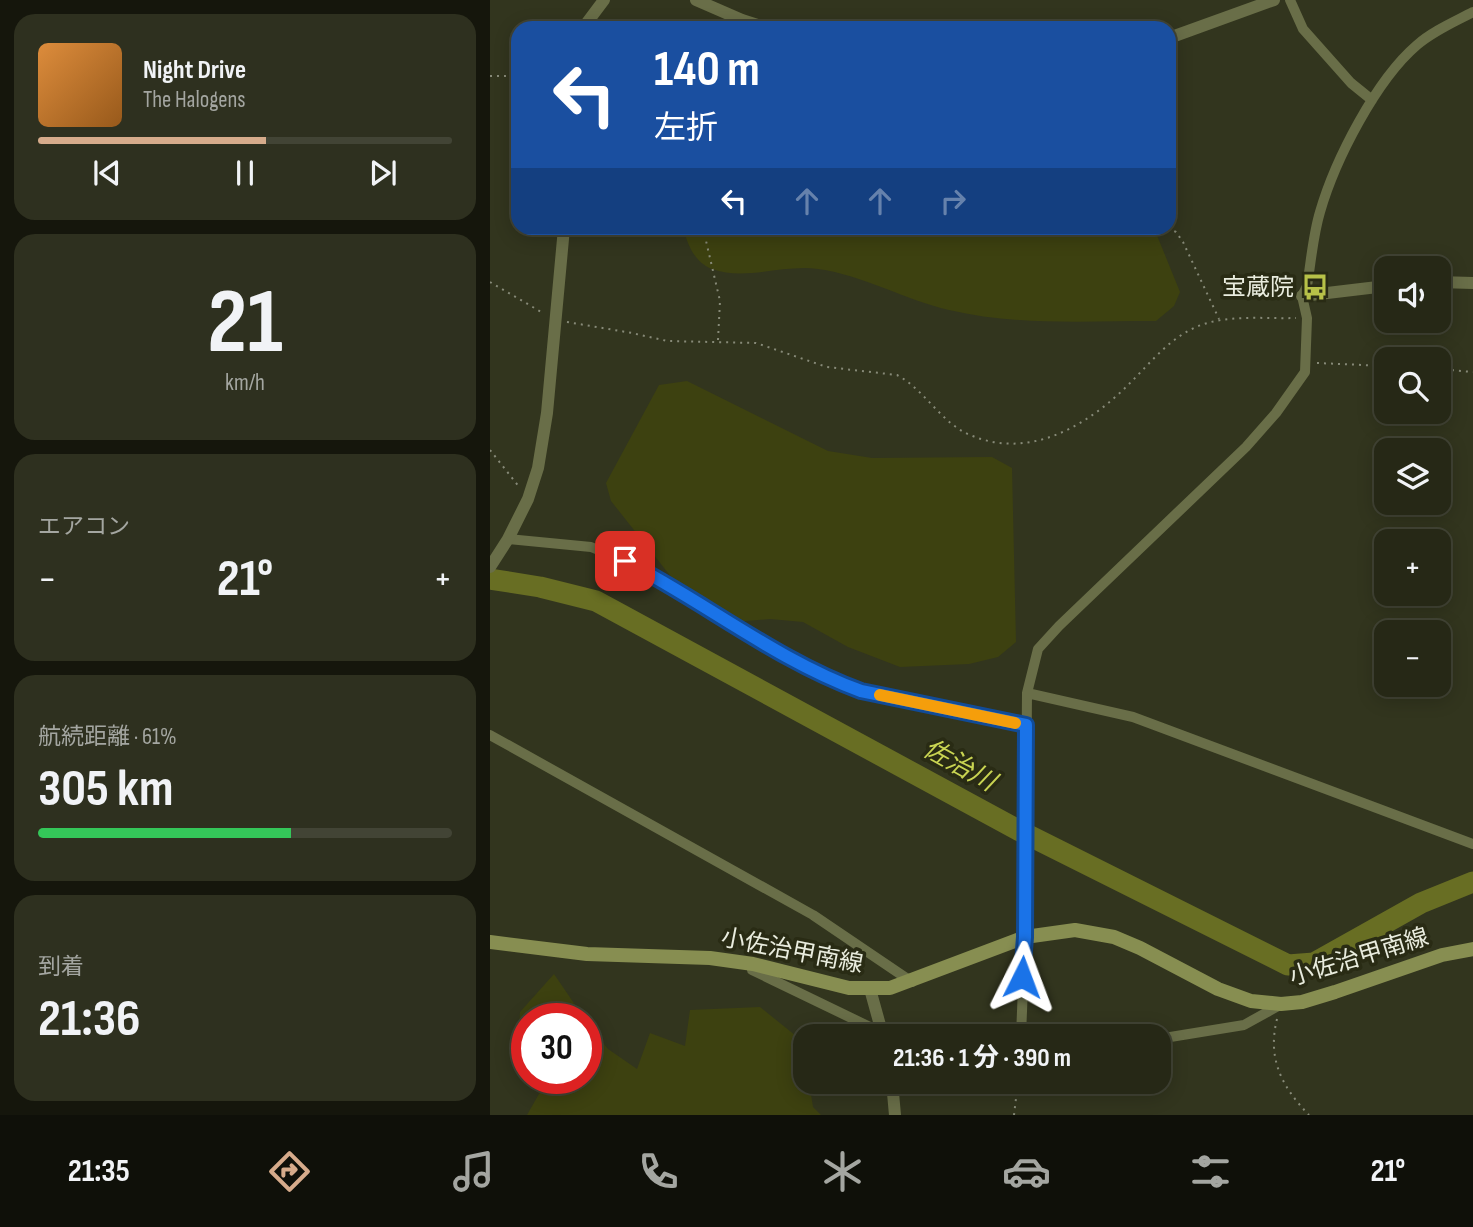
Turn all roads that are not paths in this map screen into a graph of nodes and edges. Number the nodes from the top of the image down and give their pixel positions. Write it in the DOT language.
graph roads {
  1 [pos="604,0"];
  2 [pos="696,0"];
  3 [pos="1274,0"];
  4 [pos="1290,0"];
  5 [pos="1473,12"];
  6 [pos="588,21"];
  7 [pos="745,21"];
  8 [pos="1176,35"];
  9 [pos="1371,100"];
  10 [pos="563,235"];
  11 [pos="1451,282"];
  12 [pos="1473,283"];
  13 [pos="1374,287"];
  14 [pos="1302,296"];
  15 [pos="508,539"];
  16 [pos="490,567"];
  17 [pos="1027,693"];
  18 [pos="1026,725"];
  19 [pos="490,735"];
  20 [pos="1473,844"];
  21 [pos="1025,937"];
  22 [pos="490,942"];
  23 [pos="1473,949"];
  24 [pos="753,964"];
  25 [pos="912,982"];
  26 [pos="870,989"];
  27 [pos="1281,1004"];
  28 [pos="864,1024"];
  29 [pos="880,1024"];
  30 [pos="1021,1024"];
  31 [pos="1171,1037"];
  32 [pos="893,1094"];
  33 [pos="895,1115"];
  1 -- 6 [label="street"];
  2 -- 7 [label="street"];
  3 -- 8 [label="street"];
  4 -- 9 [label="street"];
  5 -- 9 [label="street"];
  9 -- 14 [label="street"];
  10 -- 15 [label="street"];
  11 -- 12 [label="street"];
  13 -- 14 [label="street"];
  14 -- 17 [label="street"];
  15 -- 16 [label="street"];
  15 -- 18 [label="street"];
  17 -- 18 [label="street"];
  17 -- 20 [label="street"];
  18 -- 21 [label="street"];
  19 -- 25 [label="street"];
  21 -- 25 [label="main road, 小佐治甲南線"];
  21 -- 27 [label="main road, 小佐治甲南線"];
  21 -- 30 [label="street"];
  22 -- 24 [label="main road, 小佐治甲南線"];
  23 -- 27 [label="main road, 小佐治甲南線"];
  24 -- 26 [label="main road, 小佐治甲南線"];
  24 -- 28 [label="street"];
  25 -- 26 [label="main road, 小佐治甲南線"];
  26 -- 29 [label="street"];
  27 -- 31 [label="street"];
  32 -- 33 [label="street"];
}
